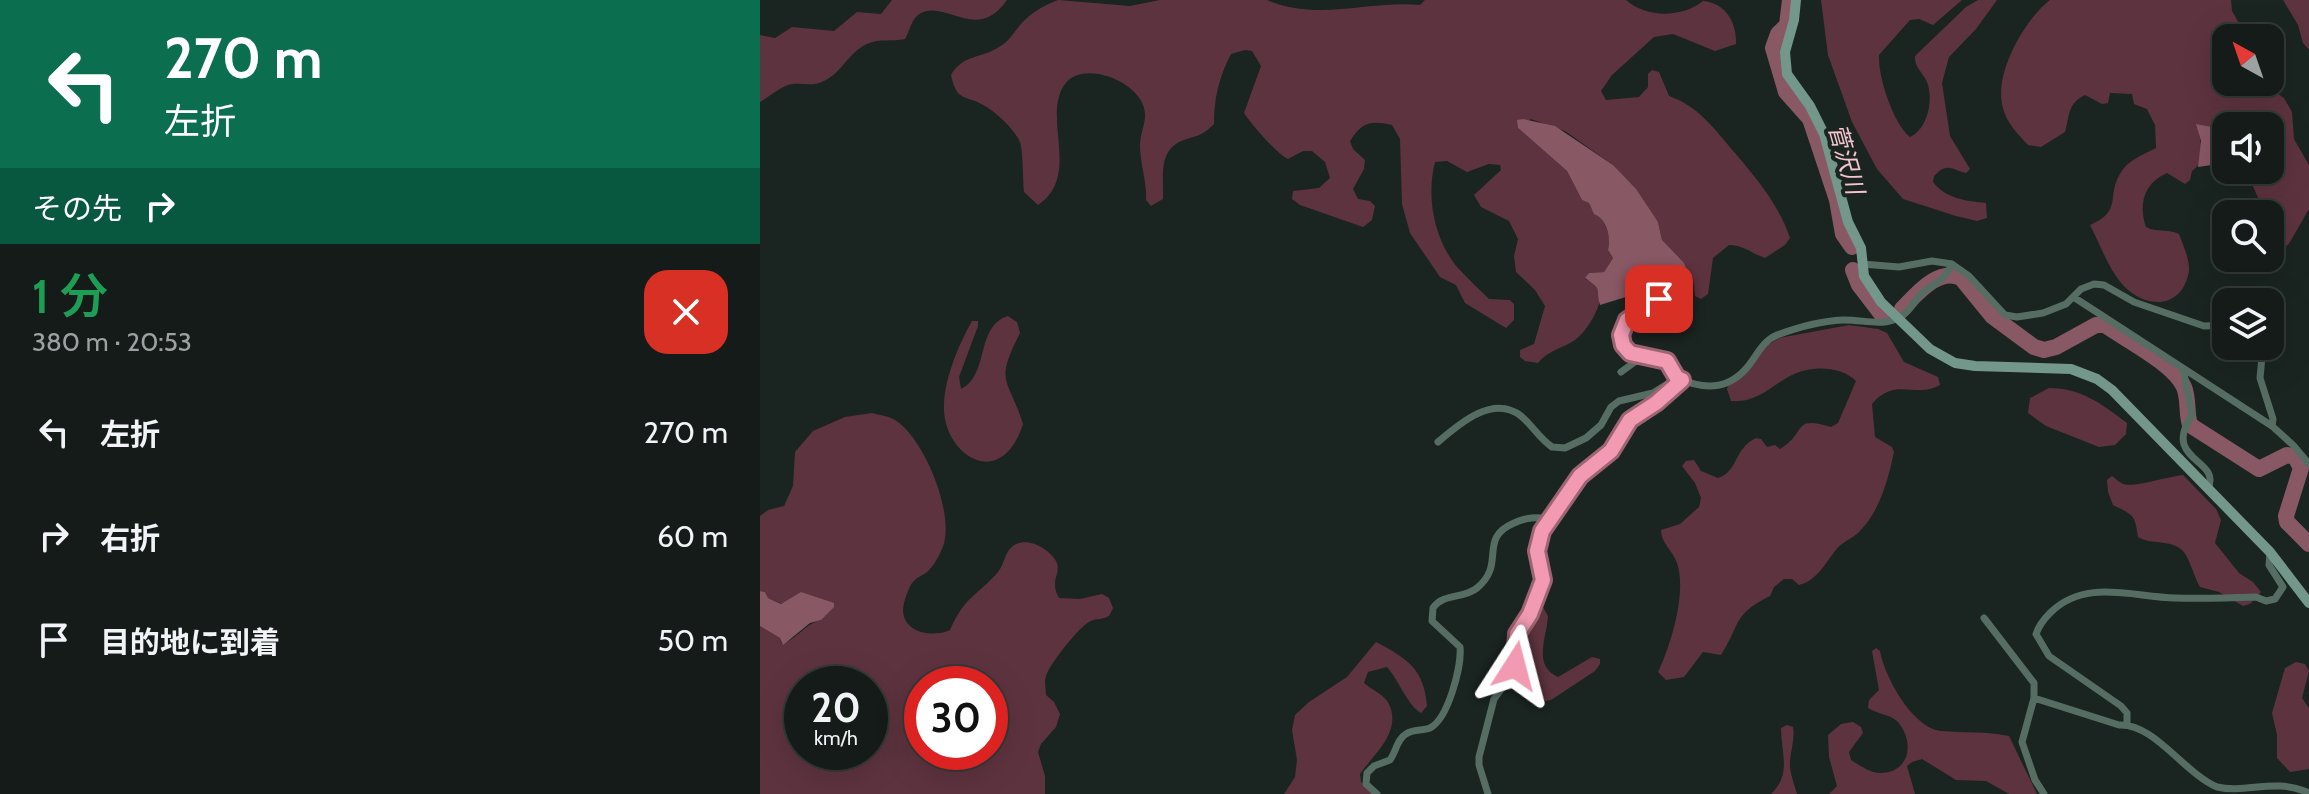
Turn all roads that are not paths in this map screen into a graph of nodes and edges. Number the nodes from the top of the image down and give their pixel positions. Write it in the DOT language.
graph roads {
  1 [pos="1796,0"];
  2 [pos="1862,264"];
  3 [pos="1950,268"];
  4 [pos="1682,290"];
  5 [pos="2075,298"];
  6 [pos="1897,318"];
  7 [pos="2212,326"];
  8 [pos="1643,356"];
  9 [pos="2262,360"];
  10 [pos="2183,369"];
  11 [pos="1621,372"];
  12 [pos="1680,379"];
  13 [pos="2272,426"];
  14 [pos="1438,442"];
  15 [pos="2309,464"];
  16 [pos="2208,488"];
  17 [pos="1550,519"];
  18 [pos="2270,552"];
  19 [pos="2309,603"];
  20 [pos="1984,618"];
  21 [pos="2034,698"];
  22 [pos="2127,725"];
  23 [pos="2309,793"];
  24 [pos="1377,794"];
  25 [pos="1488,794"];
  26 [pos="2044,794"];
  1 -- 2 [label="street"];
  2 -- 3 [label="street"];
  2 -- 6 [label="street"];
  3 -- 5 [label="street"];
  3 -- 6 [label="street"];
  4 -- 8 [label="street"];
  5 -- 7 [label="street"];
  5 -- 10 [label="street"];
  6 -- 12 [label="street"];
  6 -- 16 [label="street"];
  8 -- 11 [label="street"];
  8 -- 12 [label="street"];
  9 -- 13 [label="street"];
  10 -- 13 [label="street"];
  10 -- 16 [label="street"];
  12 -- 14 [label="street"];
  12 -- 17 [label="street"];
  13 -- 15 [label="street"];
  16 -- 18 [label="street"];
  17 -- 24 [label="street"];
  17 -- 25 [label="street"];
  18 -- 19 [label="street"];
  18 -- 22 [label="street"];
  20 -- 21 [label="street"];
  21 -- 22 [label="street"];
  21 -- 26 [label="street"];
  22 -- 23 [label="street"];
}
